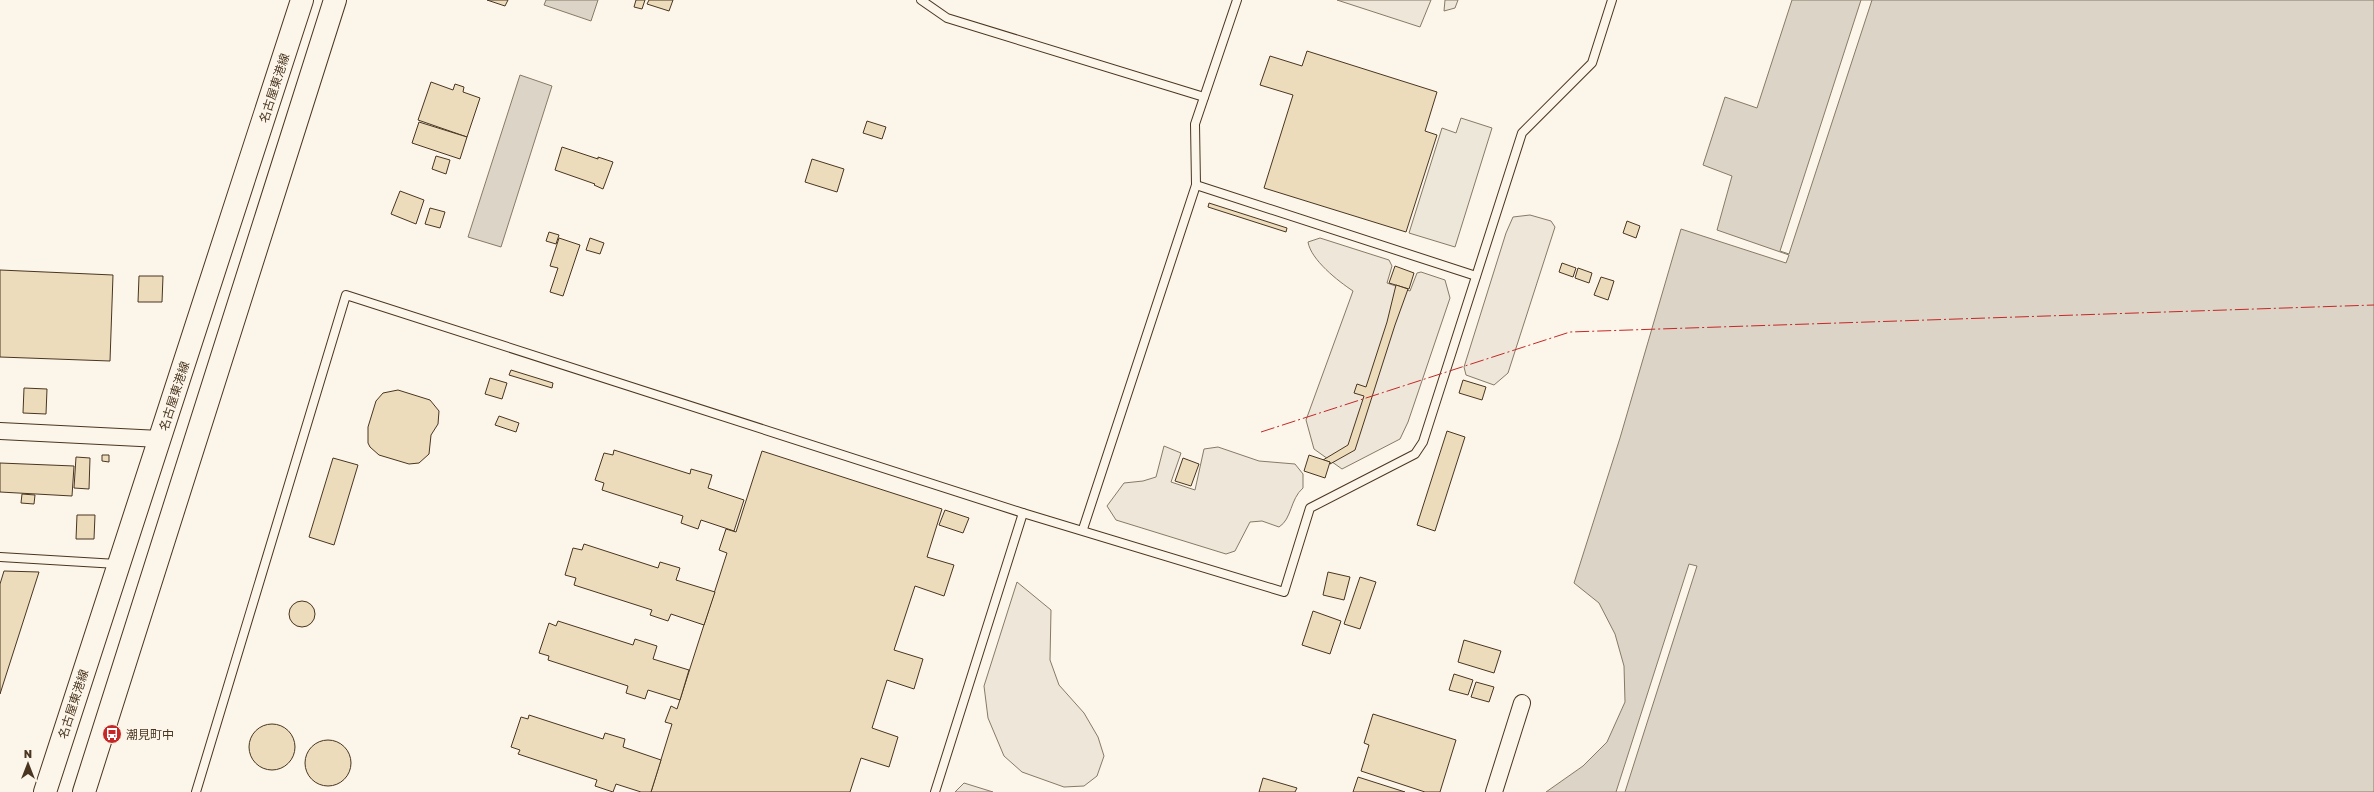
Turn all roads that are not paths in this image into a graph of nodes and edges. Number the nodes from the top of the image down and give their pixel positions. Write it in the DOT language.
graph roads {
  1 [pos="302,0"];
  2 [pos="335,0"];
  3 [pos="921,0"];
  4 [pos="1237,0"];
  5 [pos="1612,0"];
  6 [pos="1204,97"];
  7 [pos="1196,185"];
  8 [pos="1476,276"];
  9 [pos="0,431"];
  10 [pos="160,438"];
  11 [pos="1023,513"];
  12 [pos="1083,529"];
  13 [pos="0,557"];
  14 [pos="118,564"];
  15 [pos="1522,703"];
  16 [pos="45,792"];
  17 [pos="84,792"];
  18 [pos="196,792"];
  19 [pos="935,792"];
  20 [pos="1494,792"];
  1 -- 10 [label="main road, 名古屋東港線"];
  2 -- 17 [label="main road"];
  3 -- 6 [label="lane"];
  4 -- 6 [label="lane"];
  5 -- 8 [label="lane"];
  6 -- 7 [label="lane"];
  7 -- 8 [label="lane"];
  7 -- 12 [label="lane"];
  8 -- 12 [label="lane"];
  9 -- 10 [label="street"];
  10 -- 14 [label="main road, 名古屋東港線"];
  11 -- 12 [label="lane"];
  11 -- 18 [label="lane"];
  11 -- 19 [label="lane"];
  13 -- 14 [label="lane"];
  14 -- 16 [label="main road, 名古屋東港線"];
  15 -- 20 [label="street"];
}
